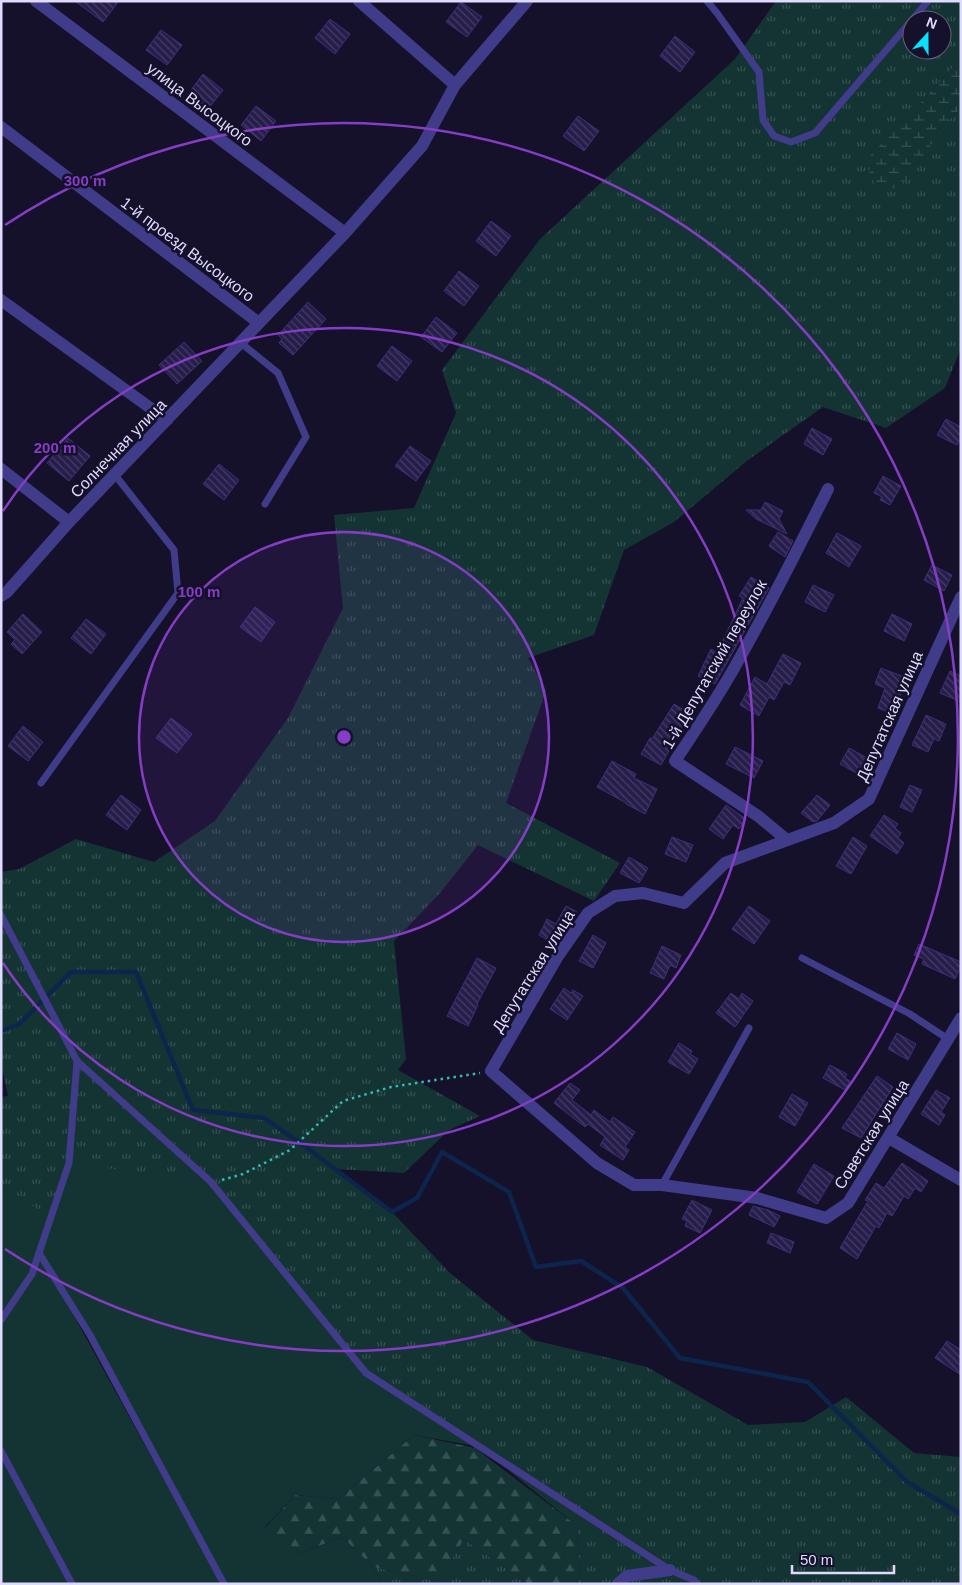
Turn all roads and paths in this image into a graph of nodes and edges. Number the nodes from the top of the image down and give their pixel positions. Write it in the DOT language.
graph roads {
  1 [pos="36,1"];
  2 [pos="359,1"];
  3 [pos="527,1"];
  4 [pos="707,1"];
  5 [pos="902,32"];
  6 [pos="455,85"];
  7 [pos="1,127"];
  8 [pos="345,233"];
  9 [pos="1,300"];
  10 [pos="259,323"];
  11 [pos="241,343"];
  12 [pos="167,420"];
  13 [pos="1,470"];
  14 [pos="115,475"];
  15 [pos="828,489"];
  16 [pos="265,504"];
  17 [pos="69,522"];
  18 [pos="1,596"];
  19 [pos="961,597"];
  20 [pos="41,783"];
  21 [pos="787,840"];
  22 [pos="1,914"];
  23 [pos="802,958"];
  24 [pos="961,1018"];
  25 [pos="750,1028"];
  26 [pos="948,1039"];
  27 [pos="77,1061"];
  28 [pos="491,1071"];
  29 [pos="889,1138"];
  30 [pos="961,1180"];
  31 [pos="211,1182"];
  32 [pos="662,1185"];
  33 [pos="39,1252"];
  34 [pos="1,1320"];
  35 [pos="1,1452"];
  36 [pos="670,1570"];
  37 [pos="72,1584"];
  38 [pos="224,1584"];
  39 [pos="618,1584"];
  40 [pos="698,1584"];
  1 -- 8 [label="street, улица Высоцкого"];
  2 -- 6 [label="street"];
  3 -- 6 [label="street"];
  4 -- 5 [label="lane"];
  6 -- 8 [label="street"];
  7 -- 10 [label="street, 1-й проезд Высоцкого"];
  8 -- 10 [label="street, Солнечная улица"];
  9 -- 12 [label="street"];
  10 -- 11 [label="street, Солнечная улица"];
  11 -- 12 [label="street, Солнечная улица"];
  11 -- 16 [label="lane"];
  12 -- 14 [label="street, Солнечная улица"];
  13 -- 17 [label="street"];
  14 -- 17 [label="street, Солнечная улица"];
  14 -- 20 [label="lane"];
  15 -- 21 [label="street, 1-й Депутатский переулок"];
  17 -- 18 [label="street, Солнечная улица"];
  19 -- 21 [label="street, Депутатская улица"];
  21 -- 28 [label="street, Депутатская улица"];
  22 -- 27 [label="lane"];
  23 -- 26 [label="lane"];
  24 -- 26 [label="street, Советская улица"];
  25 -- 32 [label="lane"];
  26 -- 29 [label="street, Советская улица"];
  27 -- 31 [label="lane"];
  27 -- 33 [label="lane"];
  28 -- 31 [label="path"];
  28 -- 32 [label="street"];
  29 -- 30 [label="street"];
  29 -- 32 [label="street, Советская улица"];
  31 -- 36 [label="lane"];
  33 -- 34 [label="lane"];
  33 -- 38 [label="lane"];
  35 -- 37 [label="lane"];
  36 -- 39 [label="street"];
  36 -- 40 [label="lane"];
}
